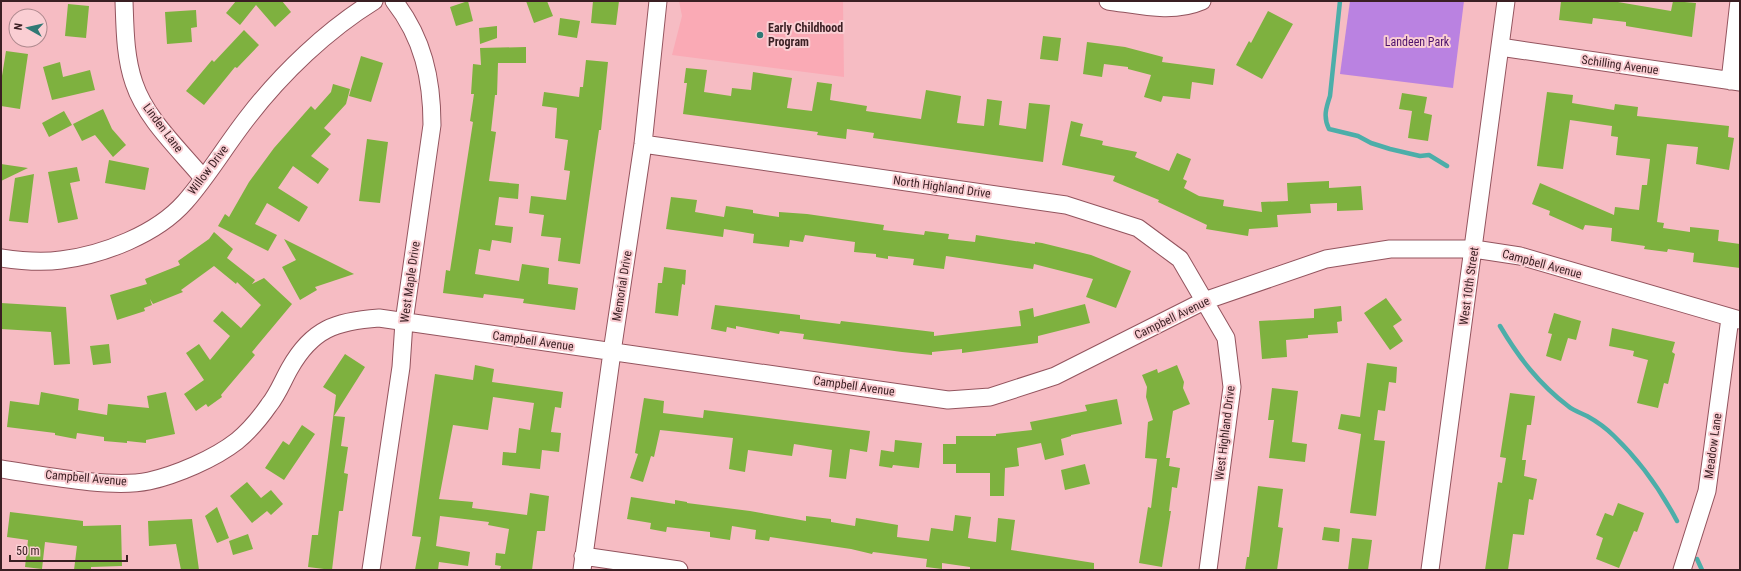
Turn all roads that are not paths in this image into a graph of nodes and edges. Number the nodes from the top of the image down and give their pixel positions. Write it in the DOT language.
graph roads {
  1 [pos="124,1"];
  2 [pos="374,1"];
  3 [pos="394,1"];
  4 [pos="658,1"];
  5 [pos="1108,1"];
  6 [pos="1202,1"];
  7 [pos="1506,1"];
  8 [pos="1739,1"];
  9 [pos="1500,47"];
  10 [pos="1735,82"];
  11 [pos="643,144"];
  12 [pos="203,178"];
  13 [pos="1474,249"];
  14 [pos="1,258"];
  15 [pos="1204,301"];
  16 [pos="1735,319"];
  17 [pos="404,322"];
  18 [pos="612,352"];
  19 [pos="1,469"];
  20 [pos="582,563"];
  21 [pos="371,570"];
  22 [pos="679,570"];
  23 [pos="1208,570"];
  24 [pos="1430,570"];
  25 [pos="1682,570"];
  1 -- 12 [label="street, Linden Lane"];
  2 -- 12 [label="street, Willow Drive"];
  3 -- 17 [label="street, West Maple Drive"];
  4 -- 11 [label="street, Memorial Drive"];
  5 -- 6 [label="street"];
  7 -- 9 [label="street, West 10th Street"];
  8 -- 10 [label="street"];
  9 -- 10 [label="street, Schilling Avenue"];
  9 -- 13 [label="street, West 10th Street"];
  11 -- 15 [label="street, North Highland Drive"];
  11 -- 18 [label="street, Memorial Drive"];
  12 -- 14 [label="street, Willow Drive"];
  13 -- 15 [label="street, Campbell Avenue"];
  13 -- 16 [label="street, Campbell Avenue"];
  13 -- 24 [label="street, West 10th Street"];
  15 -- 18 [label="street, Campbell Avenue"];
  15 -- 23 [label="street, West Highland Drive"];
  16 -- 25 [label="street, Meadow Lane"];
  17 -- 18 [label="street, Campbell Avenue"];
  17 -- 19 [label="street, Campbell Avenue"];
  17 -- 21 [label="street, West Maple Drive"];
  18 -- 20 [label="street, Memorial Drive"];
  20 -- 22 [label="street"];
}
